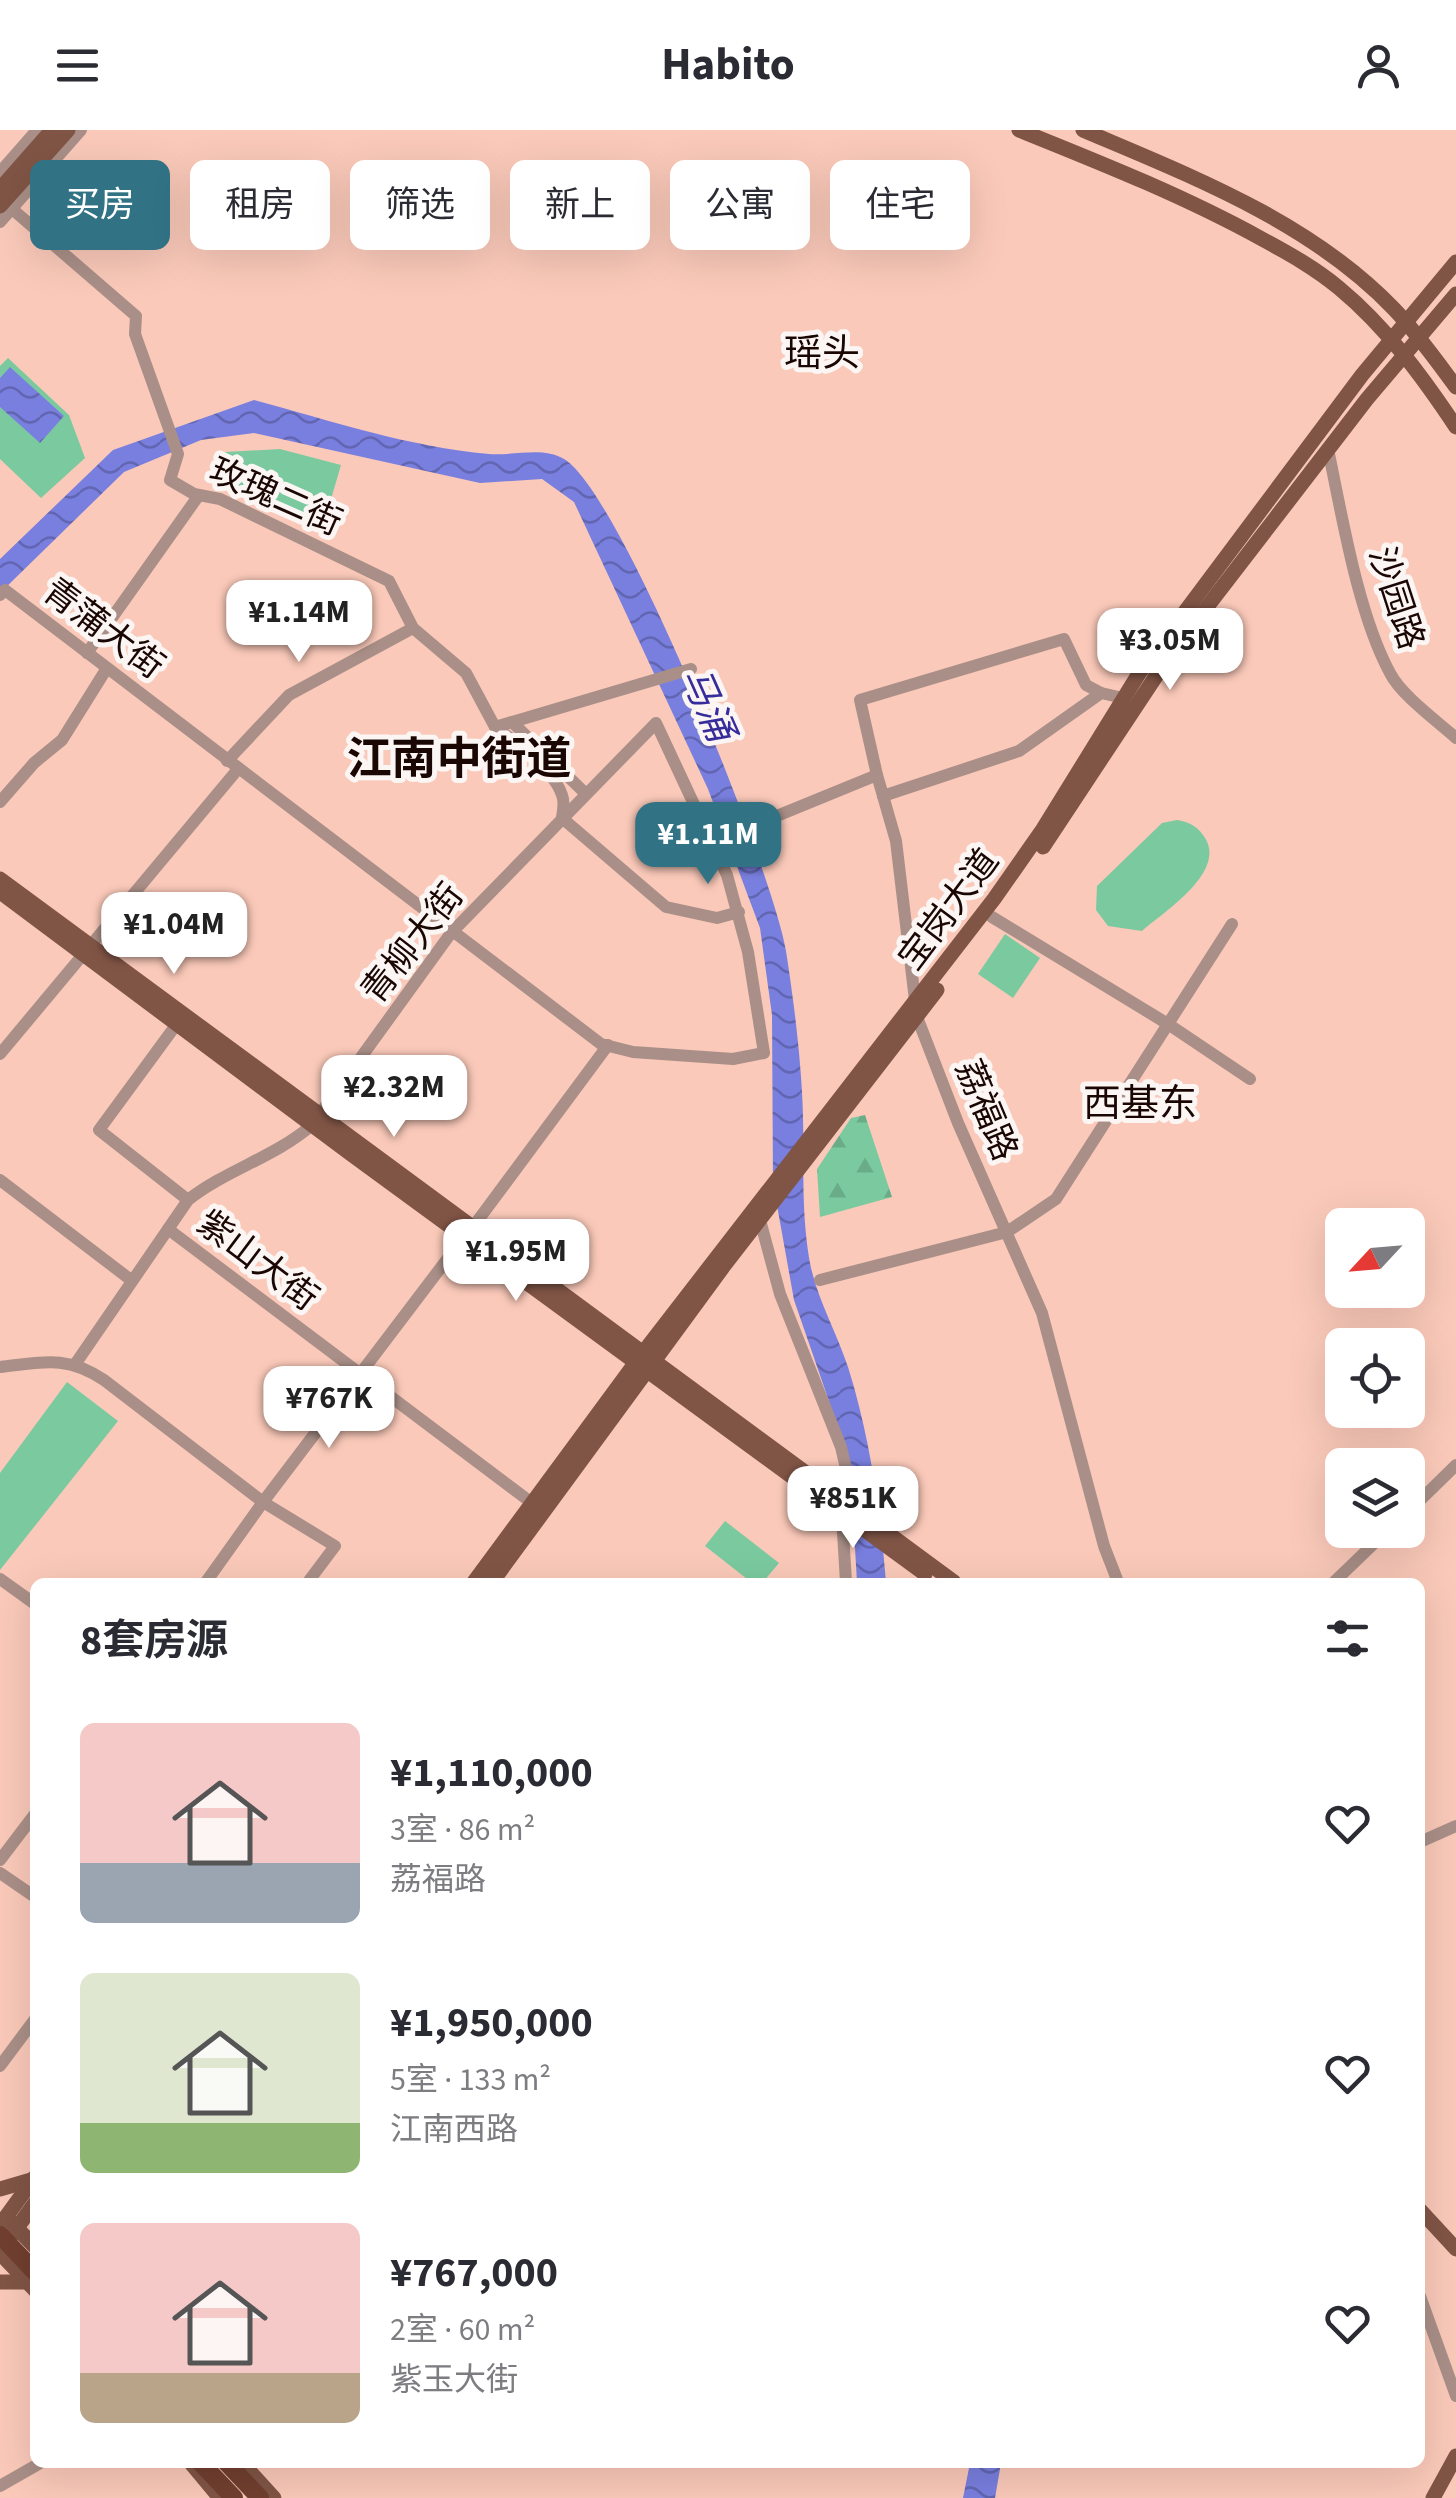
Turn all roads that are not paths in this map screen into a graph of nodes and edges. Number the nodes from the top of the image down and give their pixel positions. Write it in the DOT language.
graph roads {
  1 [pos="37,130"];
  2 [pos="52,130"];
  3 [pos="68,130"];
  4 [pos="82,130"];
  5 [pos="1019,130"];
  6 [pos="1083,130"];
  7 [pos="0,172"];
  8 [pos="4,201"];
  9 [pos="0,222"];
  10 [pos="1456,262"];
  11 [pos="1456,294"];
  12 [pos="1406,322"];
  13 [pos="1418,336"];
  14 [pos="1391,339"];
  15 [pos="1404,354"];
  16 [pos="1456,387"];
  17 [pos="1456,427"];
  18 [pos="1328,449"];
  19 [pos="199,495"];
  20 [pos="2,593"];
  21 [pos="413,628"];
  22 [pos="87,653"];
  23 [pos="107,668"];
  24 [pos="691,669"];
  25 [pos="1101,692"];
  26 [pos="1124,698"];
  27 [pos="512,722"];
  28 [pos="495,727"];
  29 [pos="1456,738"];
  30 [pos="232,765"];
  31 [pos="877,776"];
  32 [pos="586,794"];
  33 [pos="883,796"];
  34 [pos="0,802"];
  35 [pos="562,818"];
  36 [pos="757,824"];
  37 [pos="0,879"];
  38 [pos="0,892"];
  39 [pos="739,912"];
  40 [pos="992,917"];
  41 [pos="1232,924"];
  42 [pos="451,932"];
  43 [pos="90,950"];
  44 [pos="916,1009"];
  45 [pos="1168,1024"];
  46 [pos="176,1025"];
  47 [pos="608,1046"];
  48 [pos="0,1054"];
  49 [pos="1250,1079"];
  50 [pos="316,1120"];
  51 [pos="0,1180"];
  52 [pos="188,1200"];
  53 [pos="760,1220"];
  54 [pos="168,1230"];
  55 [pos="468,1232"];
  56 [pos="1007,1232"];
  57 [pos="718,1264"];
  58 [pos="130,1280"];
  59 [pos="820,1280"];
  60 [pos="644,1363"];
  61 [pos="76,1364"];
  62 [pos="0,1367"];
  63 [pos="361,1374"];
  64 [pos="1456,1465"];
  65 [pos="1425,1495"];
  66 [pos="263,1502"];
  67 [pos="532,1502"];
  68 [pos="844,1508"];
  69 [pos="892,1545"];
  70 [pos="1369,1548"];
  71 [pos="209,1578"];
  72 [pos="311,1578"];
  73 [pos="477,1578"];
  74 [pos="495,1578"];
  75 [pos="846,1578"];
  76 [pos="931,1578"];
  77 [pos="947,1578"];
  78 [pos="1116,1578"];
  79 [pos="1338,1578"];
  80 [pos="0,1579"];
  81 [pos="30,1600"];
  82 [pos="30,1821"];
  83 [pos="1456,1826"];
  84 [pos="1425,1840"];
  85 [pos="0,1860"];
  86 [pos="0,1873"];
  87 [pos="30,1894"];
  88 [pos="30,2026"];
  89 [pos="0,2066"];
  90 [pos="30,2179"];
  91 [pos="30,2186"];
  92 [pos="0,2189"];
  93 [pos="1425,2201"];
  94 [pos="30,2208"];
  95 [pos="1425,2215"];
  96 [pos="3,2232"];
  97 [pos="1456,2234"];
  98 [pos="30,2245"];
  99 [pos="1456,2248"];
  100 [pos="30,2256"];
  101 [pos="30,2274"];
  102 [pos="30,2279"];
  103 [pos="0,2282"];
  104 [pos="1425,2310"];
  105 [pos="1456,2396"];
  106 [pos="1456,2456"];
  107 [pos="32,2468"];
  108 [pos="195,2468"];
  109 [pos="206,2468"];
  110 [pos="220,2468"];
  111 [pos="232,2468"];
  112 [pos="246,2468"];
  113 [pos="0,2486"];
  114 [pos="220,2498"];
  115 [pos="234,2498"];
  116 [pos="248,2498"];
  117 [pos="260,2498"];
  118 [pos="274,2498"];
  119 [pos="1433,2498"];
  1 -- 7 [label="street"];
  2 -- 8 [label="main road"];
  3 -- 8 [label="main road"];
  4 -- 8 [label="street"];
  5 -- 14 [label="main road"];
  6 -- 12 [label="main road"];
  8 -- 9 [label="street"];
  8 -- 19 [label="street, 玫瑰二街"];
  10 -- 12 [label="main road, 宝岗大道"];
  11 -- 13 [label="main road, 宝岗大道"];
  12 -- 13 [label="main road"];
  12 -- 14 [label="main road, 宝岗大道"];
  13 -- 15 [label="main road, 宝岗大道"];
  13 -- 16 [label="main road"];
  14 -- 15 [label="main road"];
  14 -- 26 [label="main road, 宝岗大道"];
  15 -- 17 [label="main road"];
  15 -- 18 [label="main road, 宝岗大道"];
  18 -- 29 [label="street, 沙园路"];
  18 -- 40 [label="main road, 宝岗大道"];
  19 -- 21 [label="street, 玫瑰二街"];
  19 -- 22 [label="street"];
  20 -- 22 [label="street, 青蒲大街"];
  21 -- 28 [label="street"];
  21 -- 30 [label="street"];
  22 -- 23 [label="street, 青蒲大街"];
  23 -- 30 [label="street, 青蒲大街"];
  23 -- 34 [label="street"];
  24 -- 27 [label="street"];
  25 -- 26 [label="street"];
  25 -- 31 [label="street, 荔福路"];
  25 -- 33 [label="street"];
  26 -- 44 [label="main road, 宝岗大道"];
  27 -- 28 [label="street"];
  27 -- 32 [label="street"];
  28 -- 35 [label="street"];
  30 -- 42 [label="street, 青蒲大街"];
  30 -- 43 [label="street"];
  31 -- 33 [label="street, 荔福路"];
  31 -- 36 [label="street"];
  32 -- 35 [label="street, 青柳大街"];
  32 -- 39 [label="street, 青柳大街"];
  33 -- 44 [label="street, 荔福路"];
  35 -- 39 [label="street"];
  35 -- 42 [label="street, 青柳大街"];
  37 -- 43 [label="main road"];
  38 -- 43 [label="main road"];
  39 -- 47 [label="street"];
  40 -- 44 [label="main road, 宝岗大道"];
  40 -- 45 [label="street"];
  41 -- 45 [label="street"];
  42 -- 47 [label="street, 青蒲大街"];
  42 -- 50 [label="street, 青柳大街"];
  43 -- 46 [label="main road"];
  43 -- 48 [label="street"];
  43 -- 50 [label="main road"];
  44 -- 53 [label="main road, 宝岗大道"];
  44 -- 56 [label="street, 荔福路"];
  44 -- 57 [label="main road, 宝岗大道"];
  45 -- 49 [label="street"];
  45 -- 56 [label="street"];
  46 -- 50 [label="main road"];
  46 -- 52 [label="street"];
  47 -- 55 [label="street"];
  50 -- 52 [label="street, 紫山大街"];
  50 -- 55 [label="main road"];
  51 -- 58 [label="street"];
  52 -- 54 [label="street, 紫山大街"];
  53 -- 57 [label="main road, 宝岗大道"];
  53 -- 68 [label="street"];
  54 -- 58 [label="street, 紫山大街"];
  54 -- 63 [label="street, 紫山大街"];
  55 -- 60 [label="main road"];
  55 -- 63 [label="street"];
  56 -- 59 [label="street"];
  56 -- 78 [label="street, 荔福路"];
  57 -- 60 [label="main road, 宝岗大道"];
  58 -- 61 [label="street, 紫山大街"];
  60 -- 67 [label="main road, 宝岗大道"];
  60 -- 68 [label="main road"];
  60 -- 74 [label="main road, 宝岗大道"];
  61 -- 62 [label="street"];
  61 -- 66 [label="street"];
  63 -- 66 [label="street"];
  63 -- 67 [label="street, 紫山大街"];
  64 -- 65 [label="street"];
  66 -- 71 [label="street"];
  66 -- 72 [label="street"];
  67 -- 73 [label="main road, 宝岗大道"];
  68 -- 69 [label="main road"];
  68 -- 75 [label="street"];
  69 -- 76 [label="main road"];
  69 -- 77 [label="main road"];
  70 -- 79 [label="street"];
  80 -- 81 [label="street"];
  82 -- 85 [label="street"];
  83 -- 84 [label="street"];
  86 -- 87 [label="street"];
  88 -- 89 [label="street"];
  90 -- 92 [label="main road"];
  91 -- 96 [label="main road"];
  93 -- 97 [label="main road"];
  94 -- 96 [label="main road"];
  95 -- 99 [label="main road"];
  96 -- 98 [label="main road"];
  96 -- 100 [label="highway"];
  96 -- 101 [label="highway"];
  102 -- 103 [label="main road"];
  104 -- 105 [label="street"];
  106 -- 119 [label="main road"];
  107 -- 113 [label="street"];
  108 -- 114 [label="main road"];
  109 -- 115 [label="highway"];
  110 -- 116 [label="highway"];
  111 -- 117 [label="highway"];
  112 -- 118 [label="main road"];
}
